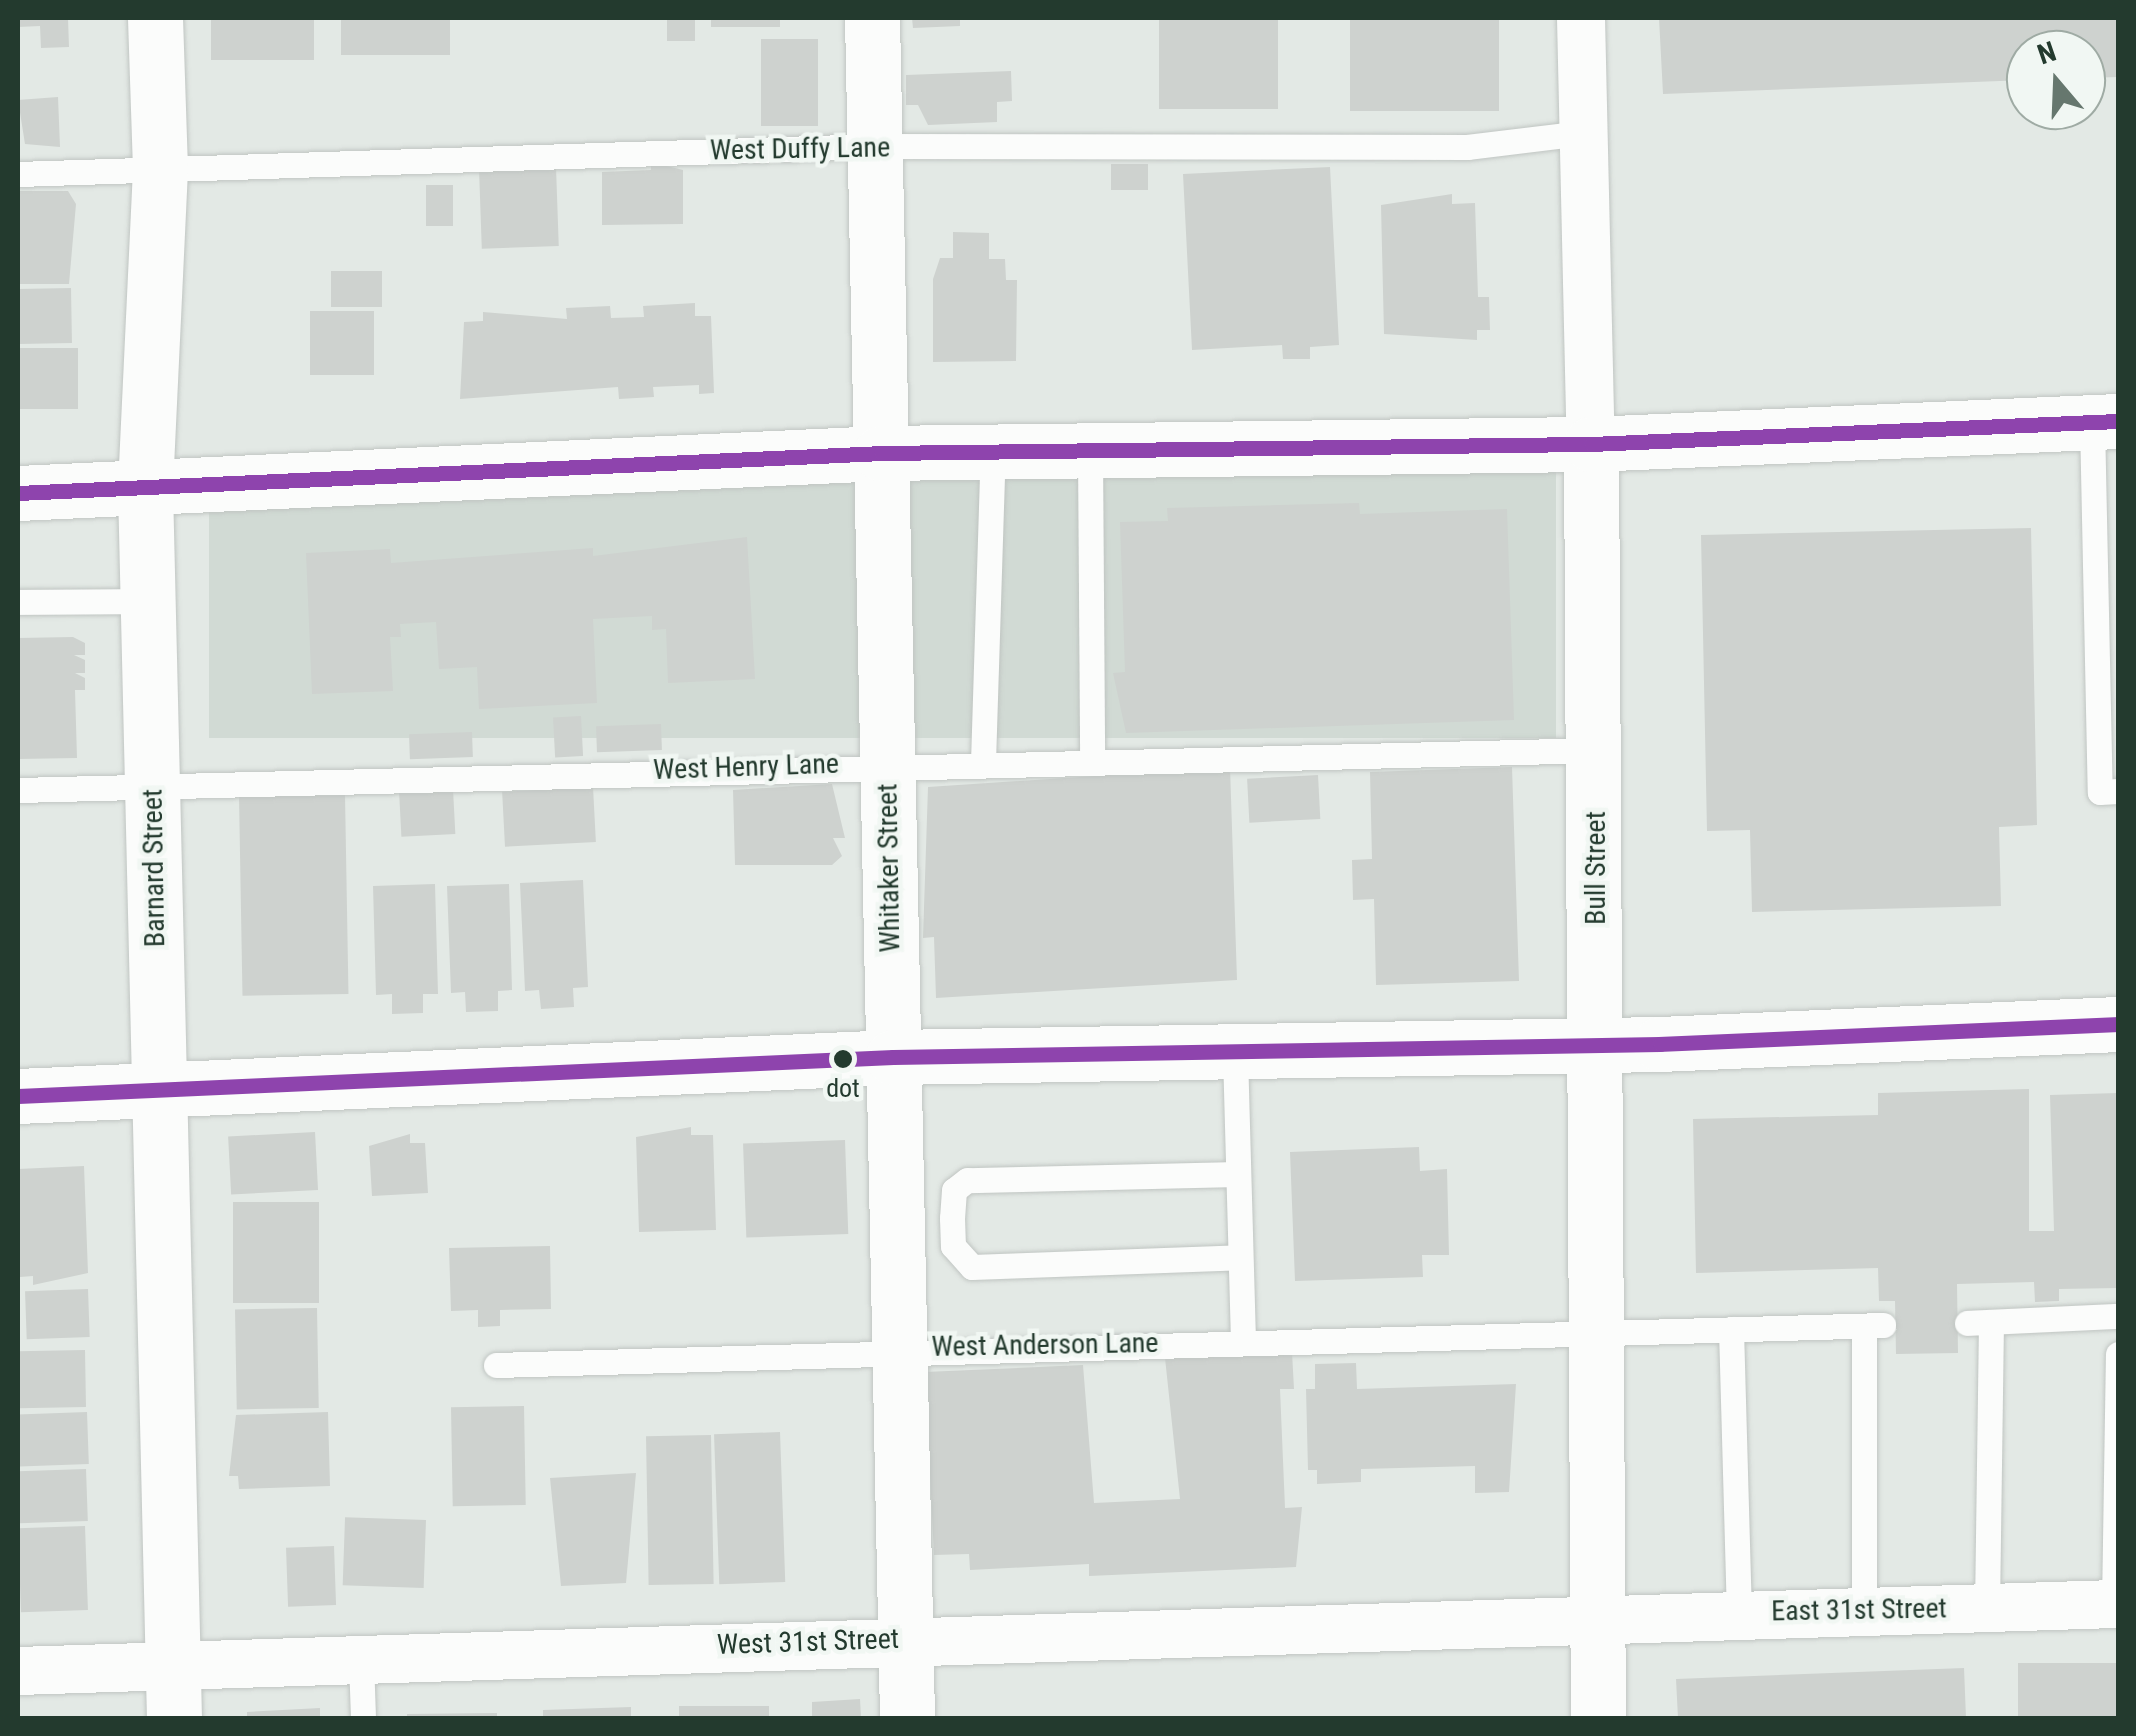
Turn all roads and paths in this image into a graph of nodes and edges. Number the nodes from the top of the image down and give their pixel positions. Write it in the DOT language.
graph roads {
  1 [pos="155,18"];
  2 [pos="872,18"];
  3 [pos="1581,18"];
  4 [pos="1583,133"];
  5 [pos="874,146"];
  6 [pos="160,169"];
  7 [pos="18,174"];
  8 [pos="2105,421"];
  9 [pos="1591,444"];
  10 [pos="1090,451"];
  11 [pos="993,452"];
  12 [pos="880,453"];
  13 [pos="145,488"];
  14 [pos="18,493"];
  15 [pos="18,602"];
  16 [pos="148,602"];
  17 [pos="1595,750"];
  18 [pos="1092,760"];
  19 [pos="983,762"];
  20 [pos="887,763"];
  21 [pos="152,785"];
  22 [pos="18,790"];
  23 [pos="2109,792"];
  24 [pos="2118,1024"];
  25 [pos="1597,1045"];
  26 [pos="1235,1054"];
  27 [pos="893,1058"];
  28 [pos="160,1094"];
  29 [pos="18,1096"];
  30 [pos="1238,1174"];
  31 [pos="1240,1257"];
  32 [pos="2118,1316"];
  33 [pos="1731,1330"];
  34 [pos="1595,1333"];
  35 [pos="1243,1340"];
  36 [pos="899,1349"];
  37 [pos="2118,1354"];
  38 [pos="496,1365"];
  39 [pos="2116,1605"];
  40 [pos="1987,1608"];
  41 [pos="1864,1610"];
  42 [pos="1739,1612"];
  43 [pos="1599,1616"];
  44 [pos="905,1638"];
  45 [pos="361,1660"];
  46 [pos="18,1671"];
  47 [pos="174,1692"];
  48 [pos="364,1718"];
  49 [pos="906,1718"];
  50 [pos="1598,1718"];
  1 -- 6 [label="main road, Barnard Street"];
  2 -- 5 [label="main road, Whitaker Street"];
  3 -- 4 [label="street, Bull Street"];
  4 -- 5 [label="lane, West Duffy Lane"];
  4 -- 9 [label="street, Bull Street"];
  5 -- 6 [label="lane, West Duffy Lane"];
  5 -- 12 [label="main road, Whitaker Street"];
  6 -- 7 [label="lane, West Duffy Lane"];
  6 -- 13 [label="main road, Barnard Street"];
  8 -- 9 [label="main road"];
  8 -- 23 [label="lane"];
  9 -- 10 [label="main road"];
  9 -- 17 [label="main road, Bull Street"];
  10 -- 11 [label="main road"];
  10 -- 18 [label="lane"];
  11 -- 12 [label="main road"];
  11 -- 19 [label="lane"];
  12 -- 13 [label="main road"];
  12 -- 20 [label="main road, Whitaker Street"];
  13 -- 14 [label="main road"];
  13 -- 16 [label="main road, Barnard Street"];
  15 -- 16 [label="lane"];
  16 -- 21 [label="main road, Barnard Street"];
  17 -- 18 [label="lane, West Henry Lane"];
  17 -- 25 [label="main road, Bull Street"];
  18 -- 19 [label="lane, West Henry Lane"];
  19 -- 20 [label="lane, West Henry Lane"];
  20 -- 21 [label="lane, West Henry Lane"];
  20 -- 27 [label="main road, Whitaker Street"];
  21 -- 22 [label="lane, West Henry Lane"];
  21 -- 28 [label="main road, Barnard Street"];
  24 -- 25 [label="main road"];
  25 -- 26 [label="main road"];
  25 -- 34 [label="main road, Bull Street"];
  26 -- 27 [label="main road"];
  26 -- 30 [label="lane"];
  27 -- 28 [label="main road"];
  27 -- 36 [label="main road, Whitaker Street"];
  28 -- 29 [label="main road"];
  28 -- 47 [label="main road, Barnard Street"];
  30 -- 31 [label="lane"];
  30 -- 31 [label="lane"];
  31 -- 35 [label="lane"];
  32 -- 40 [label="lane"];
  33 -- 34 [label="lane, West Anderson Lane"];
  33 -- 41 [label="lane, West Anderson Lane"];
  33 -- 42 [label="lane"];
  34 -- 35 [label="lane, West Anderson Lane"];
  34 -- 43 [label="main road, Bull Street"];
  35 -- 36 [label="lane, West Anderson Lane"];
  36 -- 38 [label="lane, West Anderson Lane"];
  36 -- 44 [label="main road, Whitaker Street"];
  37 -- 39 [label="lane"];
  39 -- 40 [label="street, East 31st Street"];
  40 -- 41 [label="street, East 31st Street"];
  41 -- 42 [label="street, East 31st Street"];
  42 -- 43 [label="street, East 31st Street"];
  43 -- 44 [label="street, West 31st Street"];
  43 -- 50 [label="main road, Bull Street"];
  44 -- 45 [label="street, West 31st Street"];
  44 -- 49 [label="main road, Whitaker Street"];
  45 -- 47 [label="street, West 31st Street"];
  45 -- 48 [label="lane"];
  46 -- 47 [label="street, West 31st Street"];
}
